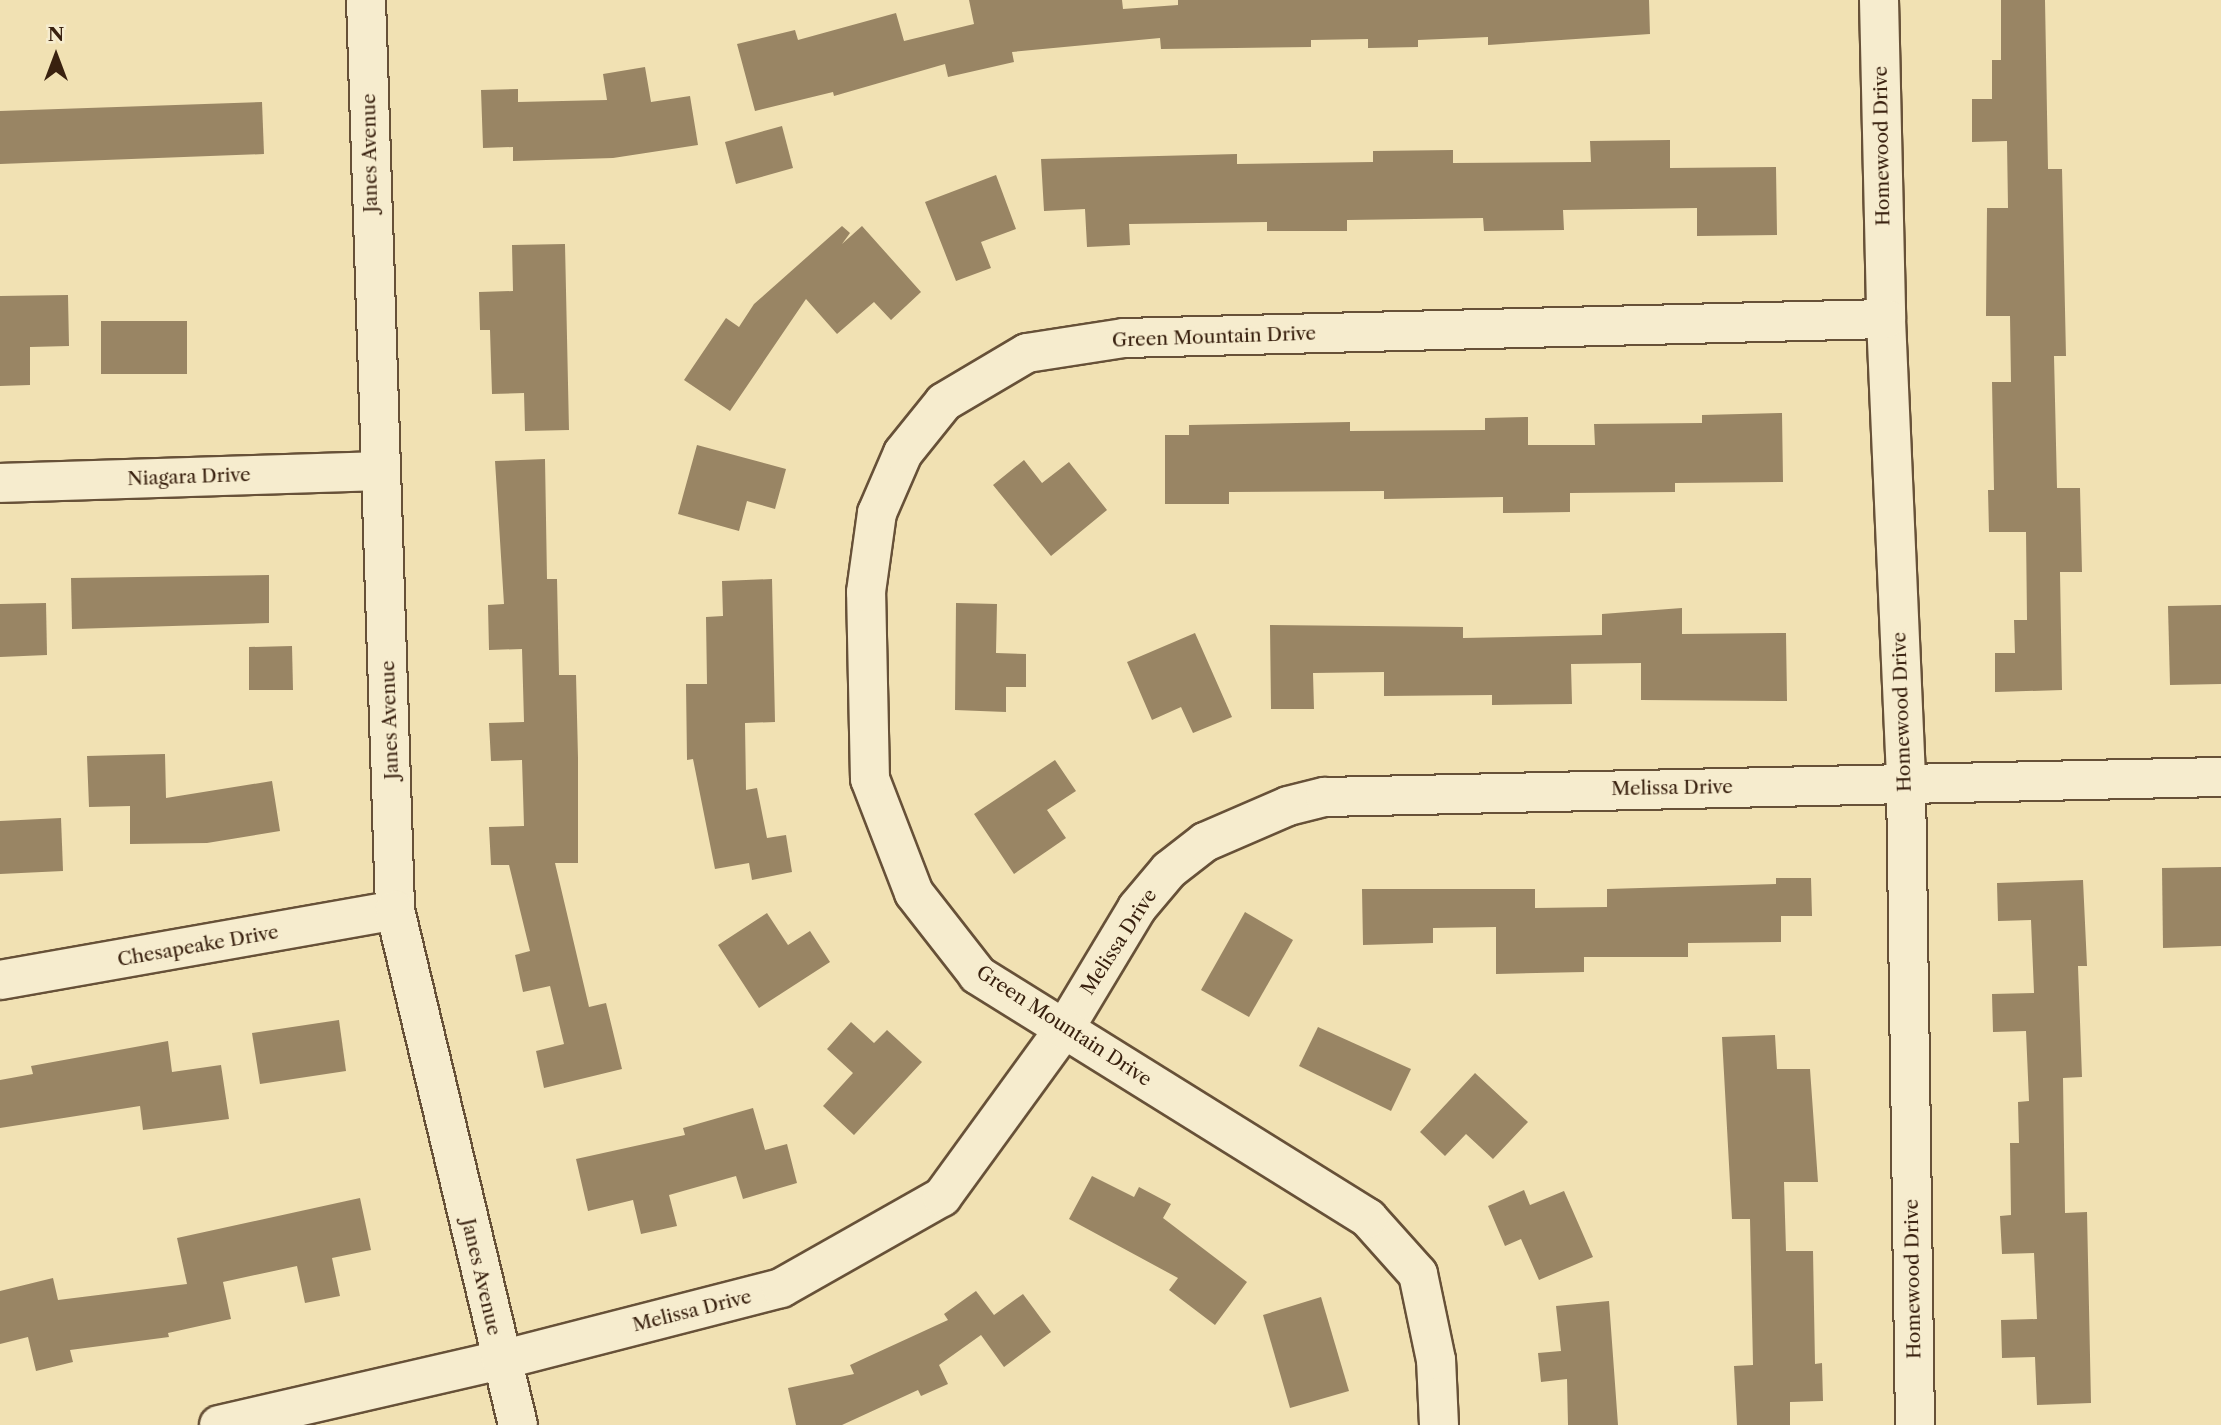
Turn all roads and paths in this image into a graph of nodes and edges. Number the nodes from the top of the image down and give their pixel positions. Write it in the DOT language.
graph roads {
  1 [pos="366,0"];
  2 [pos="1879,0"];
  3 [pos="1886,319"];
  4 [pos="379,471"];
  5 [pos="0,483"];
  6 [pos="2221,777"];
  7 [pos="1906,782"];
  8 [pos="395,910"];
  9 [pos="0,980"];
  10 [pos="1065,1028"];
  11 [pos="501,1360"];
  12 [pos="219,1425"];
  13 [pos="518,1425"];
  14 [pos="1439,1425"];
  15 [pos="1915,1425"];
  1 -- 4 [label="street, Janes Avenue"];
  2 -- 3 [label="street, Homewood Drive"];
  3 -- 7 [label="street, Homewood Drive"];
  3 -- 10 [label="street, Green Mountain Drive"];
  4 -- 5 [label="street, Niagara Drive"];
  4 -- 8 [label="street, Janes Avenue"];
  6 -- 7 [label="street, Melissa Drive"];
  7 -- 10 [label="street, Melissa Drive"];
  7 -- 15 [label="street, Homewood Drive"];
  8 -- 9 [label="street, Chesapeake Drive"];
  8 -- 11 [label="street, Janes Avenue"];
  10 -- 11 [label="street, Melissa Drive"];
  10 -- 14 [label="street, Green Mountain Drive"];
  11 -- 12 [label="street, Melissa Drive"];
  11 -- 13 [label="street, Janes Avenue"];
}
